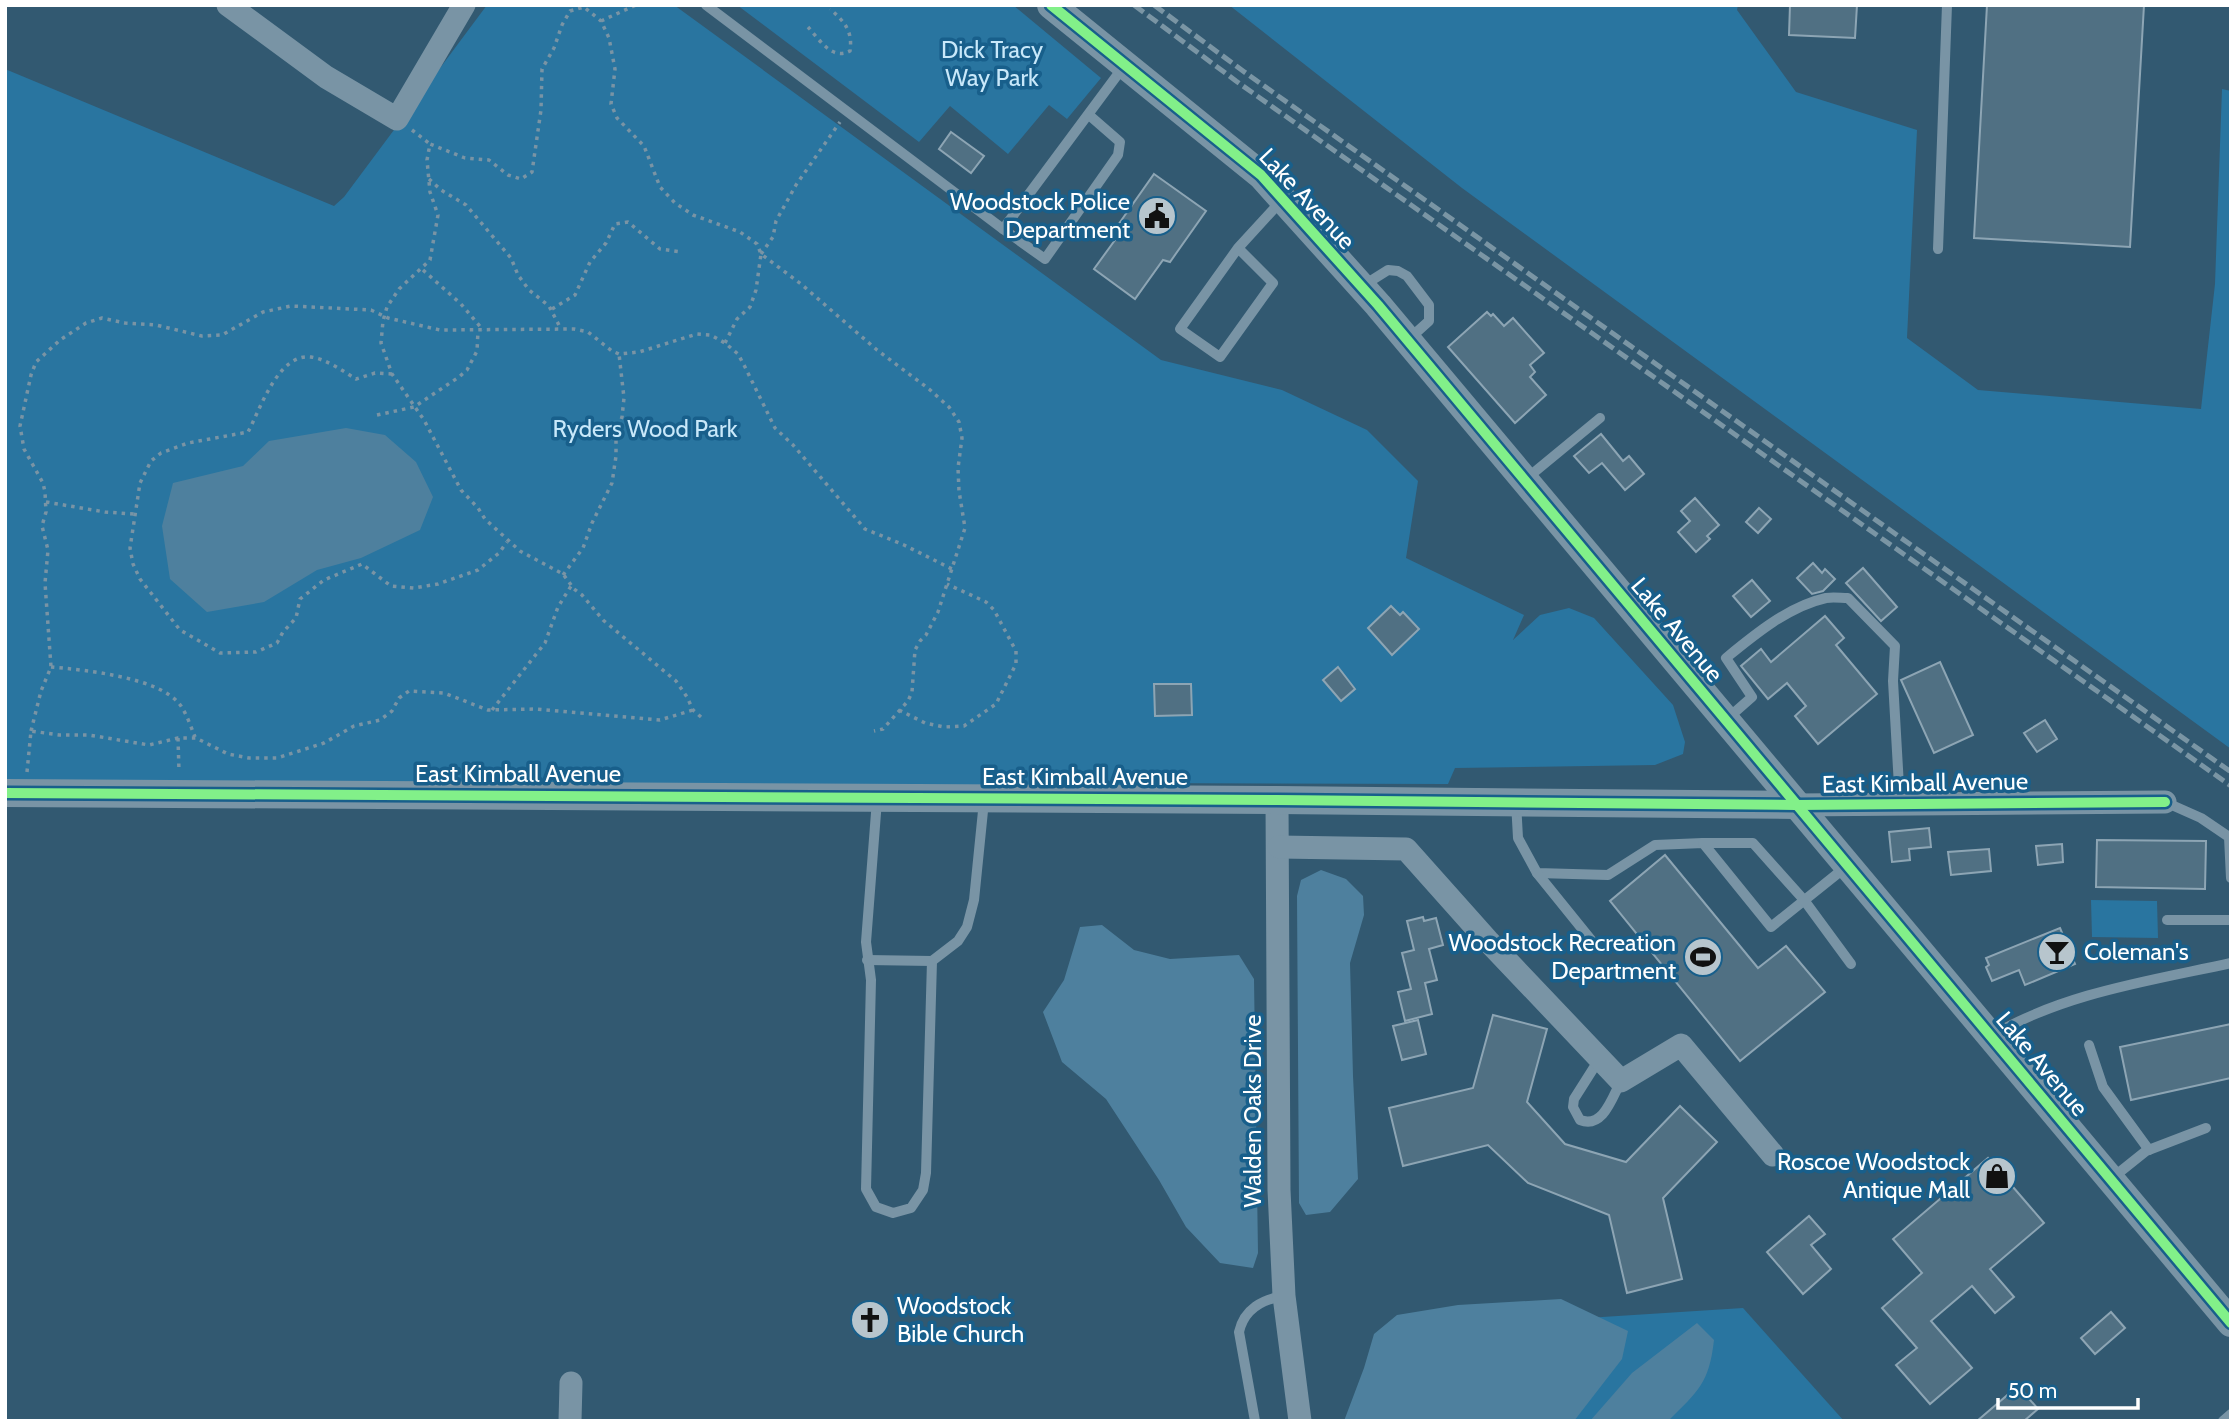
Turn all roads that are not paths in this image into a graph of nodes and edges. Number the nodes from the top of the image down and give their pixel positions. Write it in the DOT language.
graph roads {
  1 [pos="228,5"];
  2 [pos="464,5"];
  3 [pos="706,5"];
  4 [pos="1051,5"];
  5 [pos="1947,5"];
  6 [pos="1124,66"];
  7 [pos="1089,115"];
  8 [pos="1282,200"];
  9 [pos="1003,229"];
  10 [pos="1238,248"];
  11 [pos="1938,250"];
  12 [pos="1360,288"];
  13 [pos="1407,340"];
  14 [pos="1600,418"];
  15 [pos="1524,481"];
  16 [pos="1725,721"];
  17 [pos="5,793"];
  18 [pos="877,797"];
  19 [pos="984,798"];
  20 [pos="1277,800"];
  21 [pos="1516,802"];
  22 [pos="2165,802"];
  23 [pos="1900,804"];
  24 [pos="1796,805"];
  25 [pos="1703,843"];
  26 [pos="1279,847"];
  27 [pos="1847,866"];
  28 [pos="1537,873"];
  29 [pos="2231,878"];
  30 [pos="1804,900"];
  31 [pos="2167,920"];
  32 [pos="2231,920"];
  33 [pos="1595,946"];
  34 [pos="867,960"];
  35 [pos="932,961"];
  36 [pos="2231,963"];
  37 [pos="1851,964"];
  38 [pos="1991,1036"];
  39 [pos="2090,1045"];
  40 [pos="1600,1058"];
  41 [pos="1621,1081"];
  42 [pos="2206,1128"];
  43 [pos="2149,1150"];
  44 [pos="1773,1155"];
  45 [pos="2111,1180"];
  46 [pos="1284,1296"];
  47 [pos="2231,1323"];
  48 [pos="571,1383"];
  49 [pos="2231,1414"];
  50 [pos="570,1421"];
  51 [pos="1255,1421"];
  52 [pos="1300,1421"];
  53 [pos="2223,1421"];
  1 -- 2 [label="street"];
  3 -- 9 [label="lane"];
  4 -- 6 [label="street, Lake Avenue"];
  5 -- 11 [label="lane"];
  6 -- 7 [label="lane"];
  6 -- 8 [label="street, Lake Avenue"];
  7 -- 9 [label="lane"];
  7 -- 9 [label="lane"];
  8 -- 10 [label="lane"];
  8 -- 12 [label="street, Lake Avenue"];
  10 -- 10 [label="lane"];
  12 -- 13 [label="street, Lake Avenue"];
  12 -- 13 [label="lane"];
  13 -- 15 [label="street, Lake Avenue"];
  14 -- 15 [label="lane"];
  15 -- 16 [label="street, Lake Avenue"];
  16 -- 23 [label="lane"];
  16 -- 24 [label="street, Lake Avenue"];
  17 -- 18 [label="street, East Kimball Avenue"];
  18 -- 19 [label="street, East Kimball Avenue"];
  18 -- 34 [label="lane"];
  19 -- 20 [label="street, East Kimball Avenue"];
  19 -- 35 [label="lane"];
  20 -- 21 [label="street, East Kimball Avenue"];
  20 -- 26 [label="street, Walden Oaks Drive"];
  21 -- 24 [label="street, East Kimball Avenue"];
  21 -- 28 [label="lane"];
  22 -- 23 [label="street, East Kimball Avenue"];
  22 -- 29 [label="lane"];
  23 -- 24 [label="street, East Kimball Avenue"];
  24 -- 27 [label="street, Lake Avenue"];
  25 -- 28 [label="lane"];
  25 -- 30 [label="lane"];
  25 -- 30 [label="lane"];
  26 -- 40 [label="street"];
  26 -- 46 [label="street, Walden Oaks Drive"];
  27 -- 30 [label="lane"];
  27 -- 38 [label="street, Lake Avenue"];
  28 -- 33 [label="lane"];
  30 -- 37 [label="lane"];
  31 -- 32 [label="lane"];
  34 -- 35 [label="lane"];
  34 -- 35 [label="lane"];
  36 -- 38 [label="lane"];
  38 -- 45 [label="street, Lake Avenue"];
  39 -- 43 [label="lane"];
  40 -- 41 [label="street"];
  40 -- 41 [label="lane"];
  41 -- 44 [label="street"];
  42 -- 43 [label="lane"];
  43 -- 45 [label="lane"];
  45 -- 47 [label="street, Lake Avenue"];
  46 -- 51 [label="lane"];
  46 -- 52 [label="street, Walden Oaks Drive"];
  48 -- 50 [label="street"];
  49 -- 53 [label="lane"];
}
